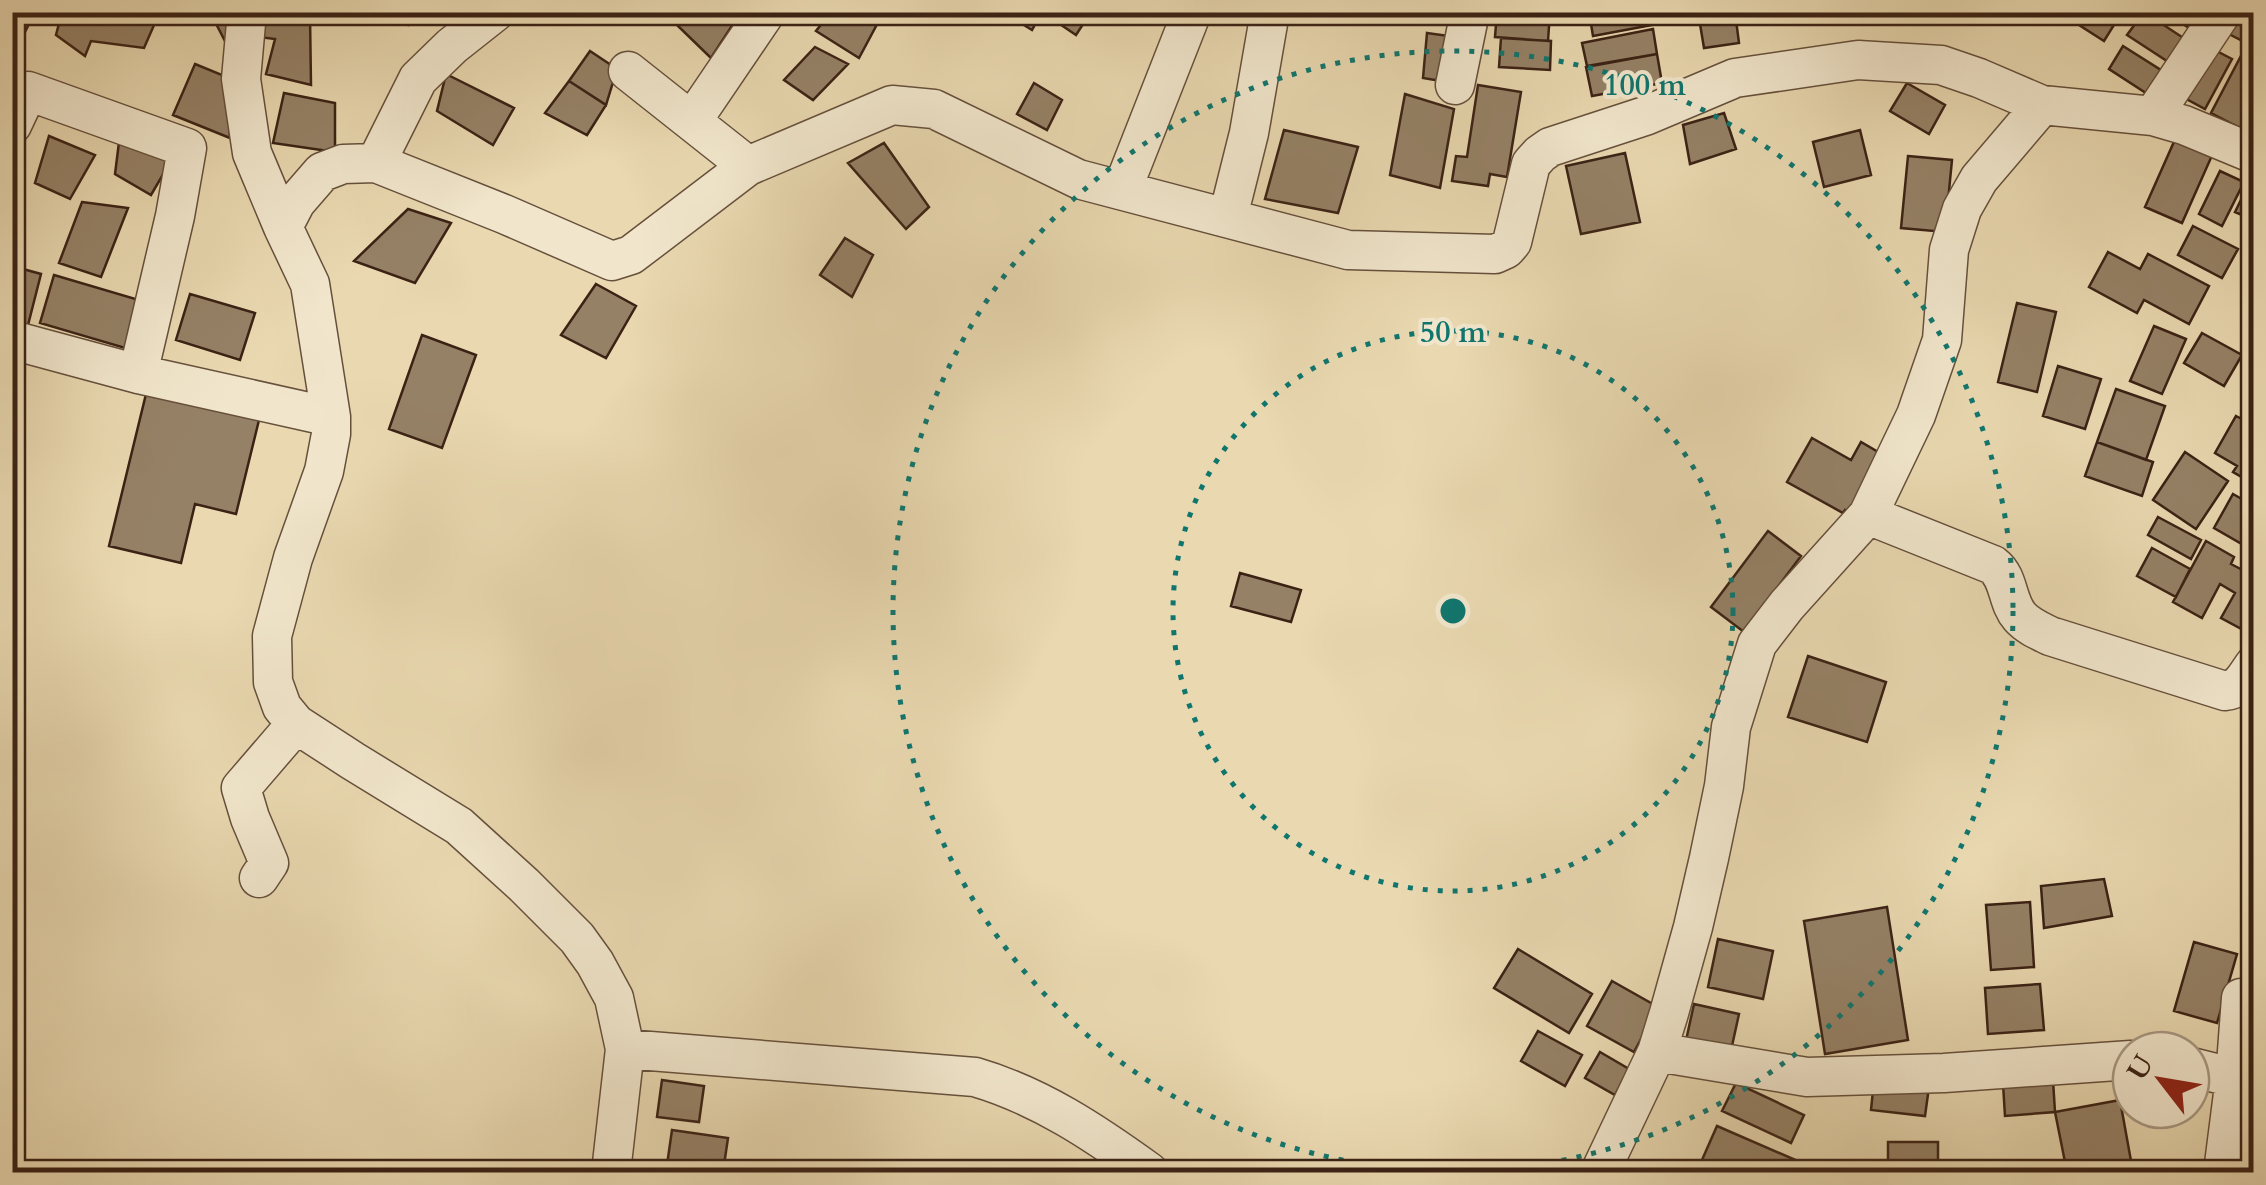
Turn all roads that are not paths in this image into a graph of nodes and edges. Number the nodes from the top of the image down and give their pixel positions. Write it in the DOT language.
graph roads {
  1 [pos="247,12"];
  2 [pos="495,12"];
  3 [pos="766,12"];
  4 [pos="1192,12"];
  5 [pos="1470,12"];
  6 [pos="2222,12"];
  7 [pos="1267,13"];
  8 [pos="628,71"];
  9 [pos="1455,85"];
  10 [pos="2042,105"];
  11 [pos="2153,116"];
  12 [pos="692,121"];
  13 [pos="12,124"];
  14 [pos="2254,154"];
  15 [pos="376,163"];
  16 [pos="748,166"];
  17 [pos="1122,190"];
  18 [pos="1228,217"];
  19 [pos="283,227"];
  20 [pos="12,340"];
  21 [pos="138,374"];
  22 [pos="330,418"];
  23 [pos="1868,515"];
  24 [pos="2254,664"];
  25 [pos="296,724"];
  26 [pos="259,878"];
  27 [pos="2241,998"];
  28 [pos="624,1049"];
  29 [pos="1657,1052"];
  30 [pos="2111,1061"];
  31 [pos="2211,1072"];
  32 [pos="2234,1078"];
  33 [pos="611,1172"];
  34 [pos="1149,1172"];
  35 [pos="1600,1172"];
  36 [pos="2222,1172"];
  1 -- 19 [label="street"];
  2 -- 15 [label="street"];
  3 -- 12 [label="street"];
  4 -- 17 [label="street"];
  5 -- 9 [label="street"];
  6 -- 11 [label="street"];
  7 -- 18 [label="street"];
  8 -- 12 [label="street"];
  10 -- 11 [label="street"];
  10 -- 18 [label="street"];
  10 -- 23 [label="street"];
  11 -- 14 [label="street"];
  12 -- 16 [label="street"];
  13 -- 21 [label="street"];
  15 -- 16 [label="street"];
  15 -- 19 [label="street"];
  16 -- 17 [label="street"];
  17 -- 18 [label="street"];
  19 -- 22 [label="street"];
  20 -- 21 [label="street"];
  21 -- 22 [label="street"];
  22 -- 25 [label="street"];
  23 -- 24 [label="street"];
  23 -- 29 [label="street"];
  25 -- 26 [label="street"];
  25 -- 28 [label="street"];
  27 -- 32 [label="street"];
  28 -- 33 [label="street"];
  28 -- 34 [label="street"];
  29 -- 30 [label="street"];
  29 -- 35 [label="street"];
  31 -- 32 [label="street"];
  32 -- 36 [label="street"];
}
